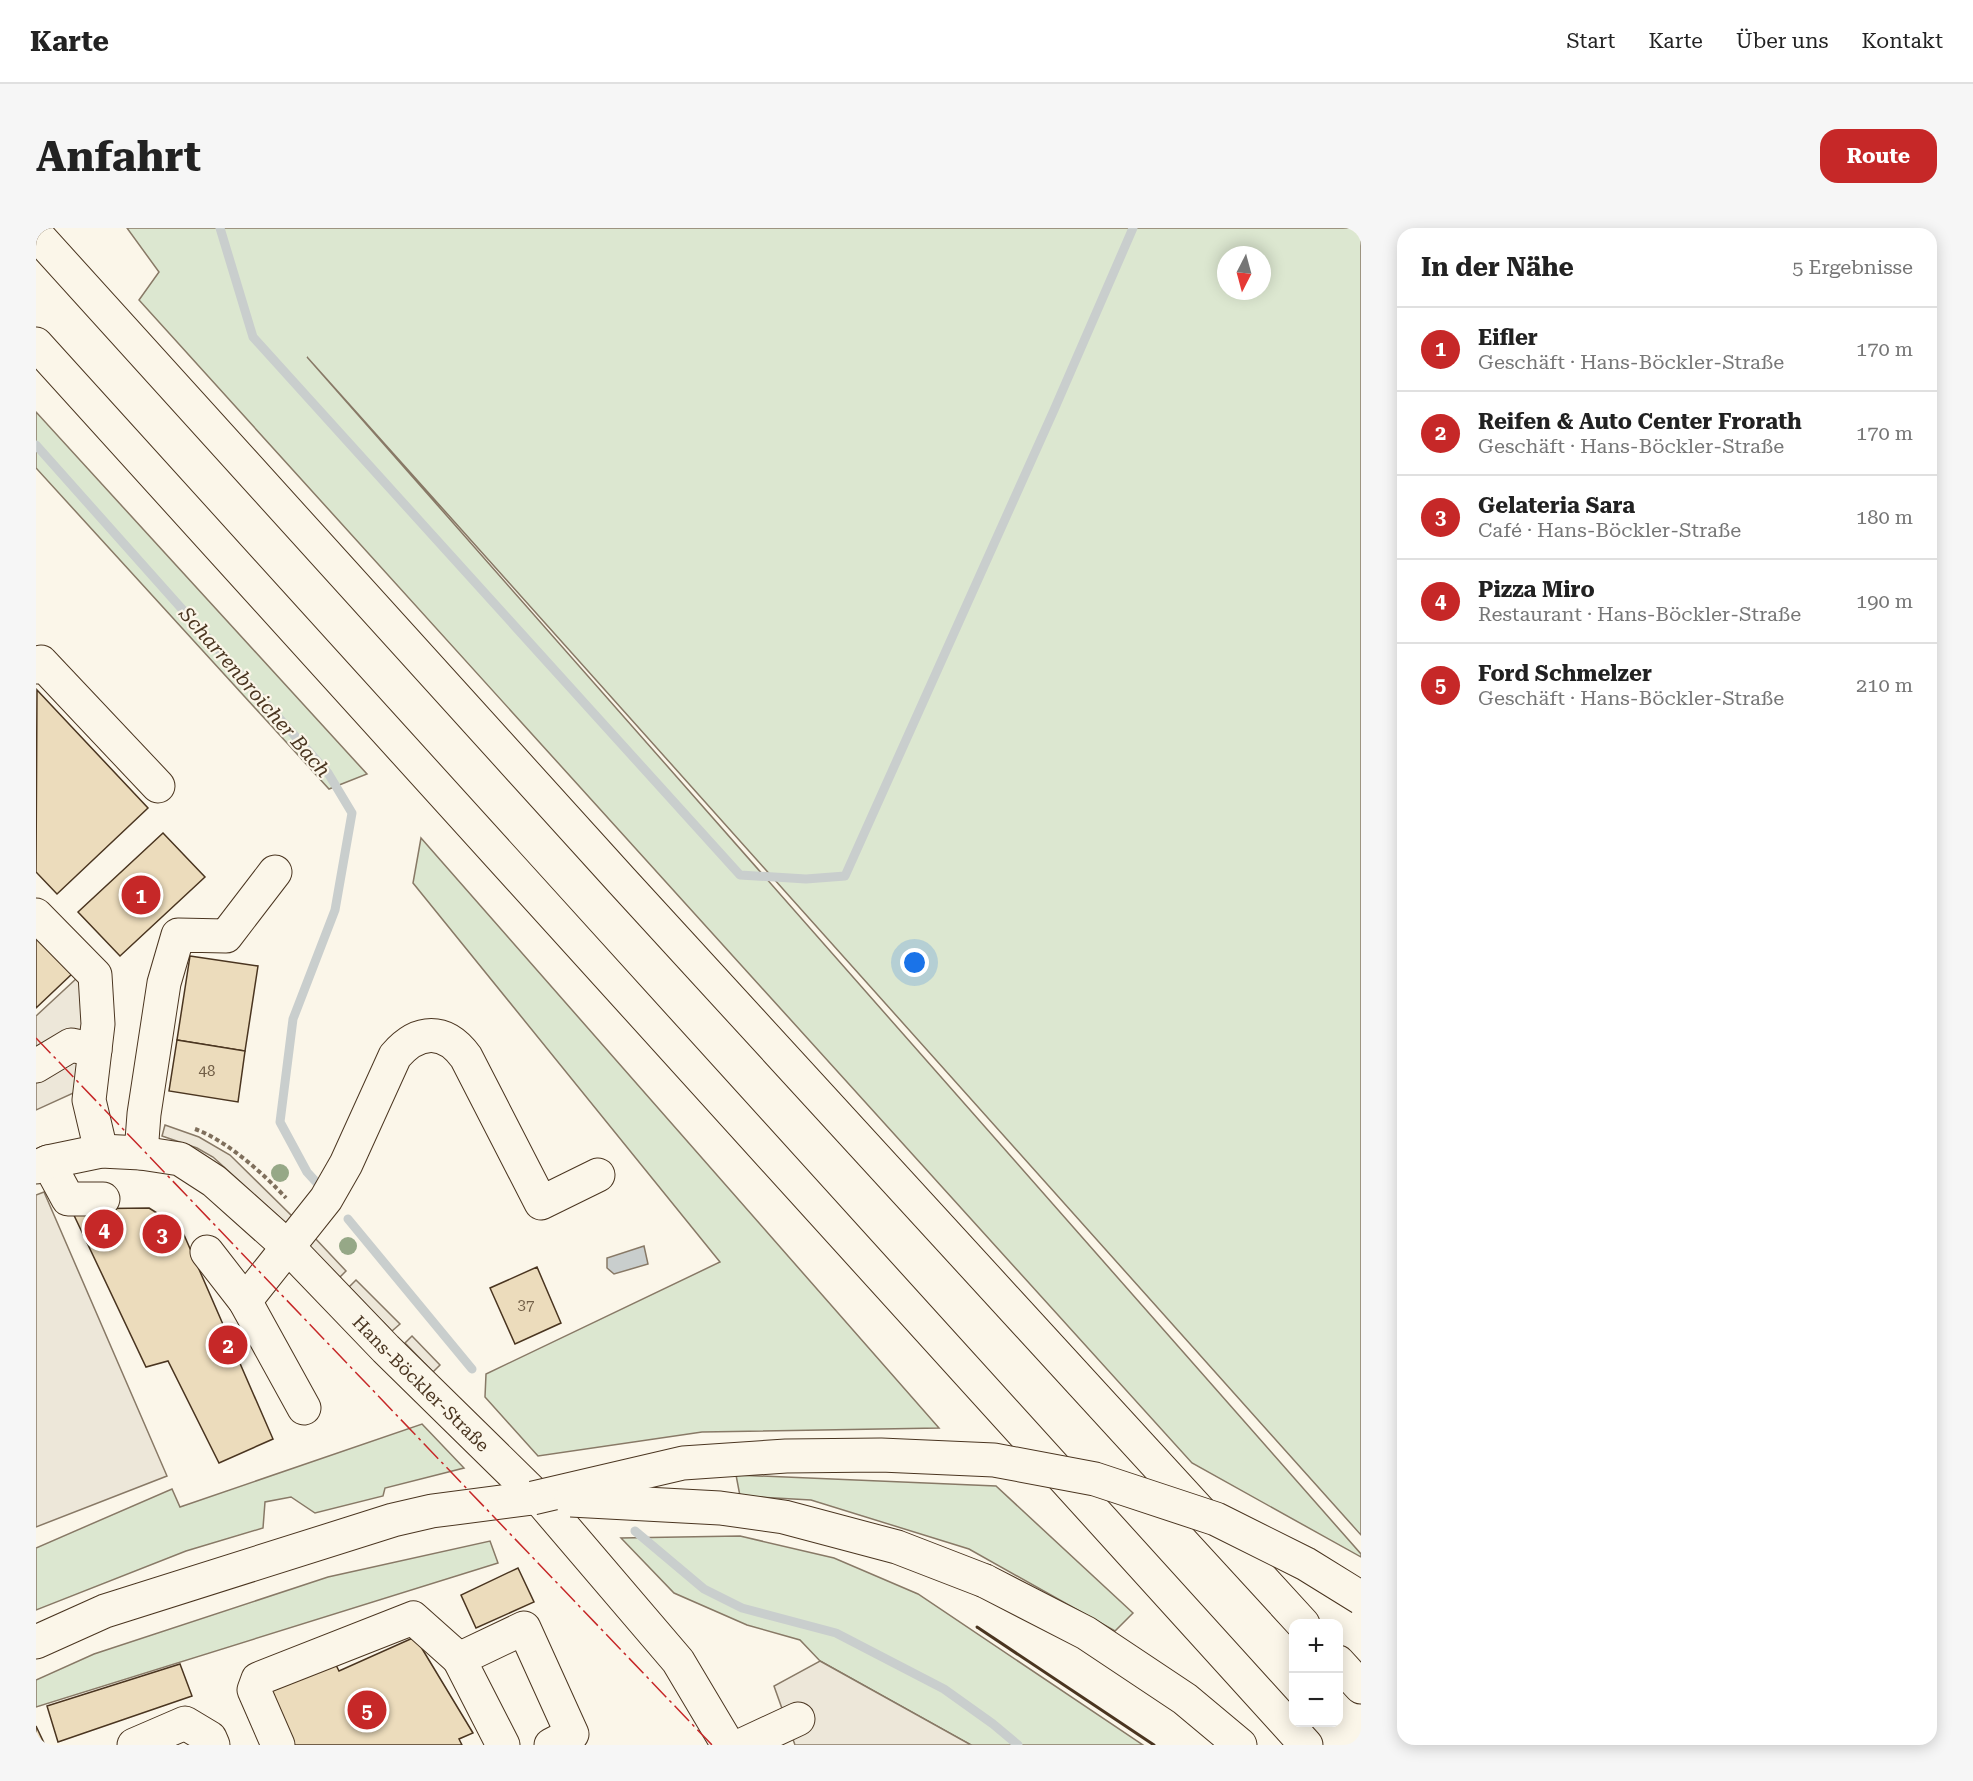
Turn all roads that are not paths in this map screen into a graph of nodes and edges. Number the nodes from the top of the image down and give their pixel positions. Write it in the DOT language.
graph roads {
  1 [pos="36,234"];
  2 [pos="36,344"];
  3 [pos="36,667"];
  4 [pos="158,786"];
  5 [pos="275,872"];
  6 [pos="36,915"];
  7 [pos="95,1050"];
  8 [pos="36,1066"];
  9 [pos="101,1151"];
  10 [pos="141,1153"];
  11 [pos="42,1165"];
  12 [pos="598,1175"];
  13 [pos="103,1199"];
  14 [pos="288,1247"];
  15 [pos="207,1252"];
  16 [pos="245,1301"];
  17 [pos="304,1408"];
  18 [pos="533,1498"];
  19 [pos="1361,1598"];
  20 [pos="1299,1619"];
  21 [pos="36,1642"];
  22 [pos="459,1659"];
  23 [pos="1343,1667"];
  24 [pos="1361,1687"];
  25 [pos="798,1719"];
  26 [pos="134,1745"];
  27 [pos="213,1745"];
  28 [pos="278,1745"];
  29 [pos="503,1745"];
  30 [pos="551,1745"];
  31 [pos="728,1745"];
  32 [pos="742,1745"];
  33 [pos="1240,1745"];
  34 [pos="1306,1745"];
  1 -- 20 [label="main road"];
  2 -- 34 [label="main road"];
  3 -- 4 [label="main road"];
  5 -- 10 [label="main road"];
  6 -- 7 [label="main road"];
  7 -- 8 [label="main road"];
  7 -- 9 [label="main road"];
  9 -- 10 [label="main road, Hans-Böckler-Straße"];
  9 -- 11 [label="main road, Hans-Böckler-Straße"];
  10 -- 14 [label="main road, Hans-Böckler-Straße"];
  11 -- 13 [label="main road"];
  12 -- 14 [label="main road"];
  14 -- 16 [label="main road"];
  14 -- 31 [label="main road, Hans-Böckler-Straße"];
  15 -- 16 [label="main road"];
  16 -- 17 [label="main road"];
  18 -- 19 [label="main road, bridge"];
  18 -- 21 [label="main road"];
  18 -- 33 [label="main road, bridge"];
  22 -- 28 [label="main road"];
  22 -- 29 [label="main road"];
  22 -- 30 [label="main road"];
  23 -- 24 [label="main road"];
  25 -- 32 [label="main road"];
  26 -- 27 [label="main road"];
}
